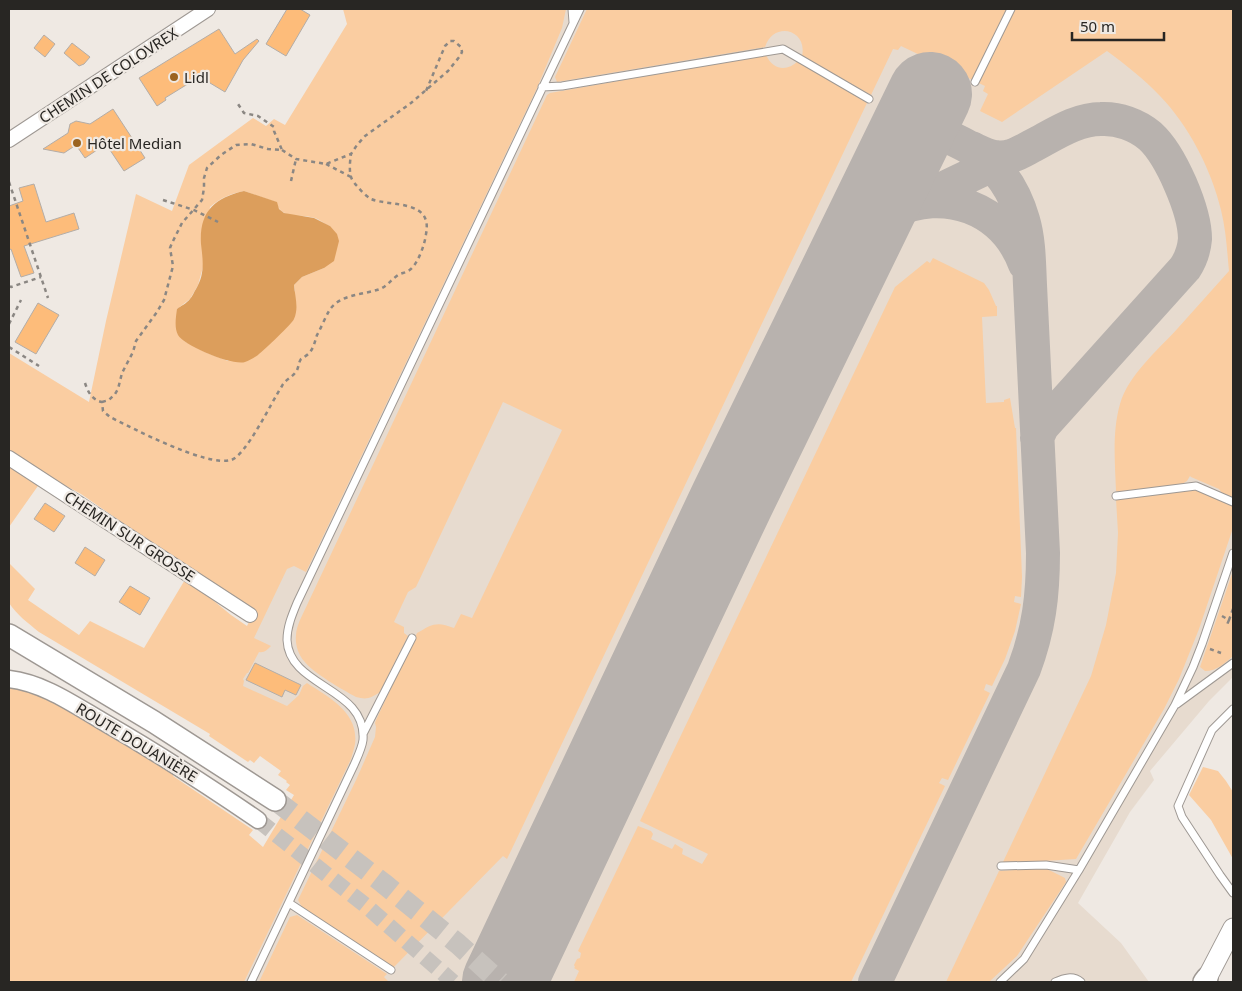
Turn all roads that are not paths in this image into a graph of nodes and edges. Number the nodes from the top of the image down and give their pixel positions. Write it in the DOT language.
graph roads {
  1 [pos="208,9"];
  2 [pos="572,9"];
  3 [pos="580,9"];
  4 [pos="1011,9"];
  5 [pos="574,22"];
  6 [pos="975,82"];
  7 [pos="542,87"];
  8 [pos="869,99"];
  9 [pos="9,140"];
  10 [pos="9,458"];
  11 [pos="1116,496"];
  12 [pos="1233,502"];
  13 [pos="1233,553"];
  14 [pos="250,614"];
  15 [pos="10,636"];
  16 [pos="412,638"];
  17 [pos="1233,663"];
  18 [pos="9,679"];
  19 [pos="1175,705"];
  20 [pos="1233,708"];
  21 [pos="363,734"];
  22 [pos="275,800"];
  23 [pos="258,820"];
  24 [pos="1001,866"];
  25 [pos="1079,870"];
  26 [pos="1233,893"];
  27 [pos="289,903"];
  28 [pos="1233,928"];
  29 [pos="391,970"];
  30 [pos="1206,981"];
  31 [pos="251,982"];
  32 [pos="1000,982"];
  33 [pos="1055,982"];
  34 [pos="1081,982"];
  1 -- 9 [label="street, CHEMIN DE COLOVREX"];
  2 -- 5 [label="lane"];
  3 -- 5 [label="lane"];
  4 -- 6 [label="lane"];
  5 -- 7 [label="lane"];
  7 -- 8 [label="lane"];
  7 -- 21 [label="lane"];
  10 -- 14 [label="street, CHEMIN SUR GROSSE"];
  11 -- 12 [label="lane"];
  13 -- 19 [label="lane"];
  15 -- 22 [label="main road"];
  16 -- 21 [label="lane"];
  17 -- 19 [label="lane"];
  18 -- 23 [label="street, ROUTE DOUANIÈRE"];
  19 -- 25 [label="lane"];
  20 -- 26 [label="lane"];
  21 -- 27 [label="lane"];
  24 -- 25 [label="lane"];
  25 -- 32 [label="lane"];
  27 -- 29 [label="lane"];
  27 -- 31 [label="lane"];
  28 -- 30 [label="main road"];
  33 -- 34 [label="lane"];
}
